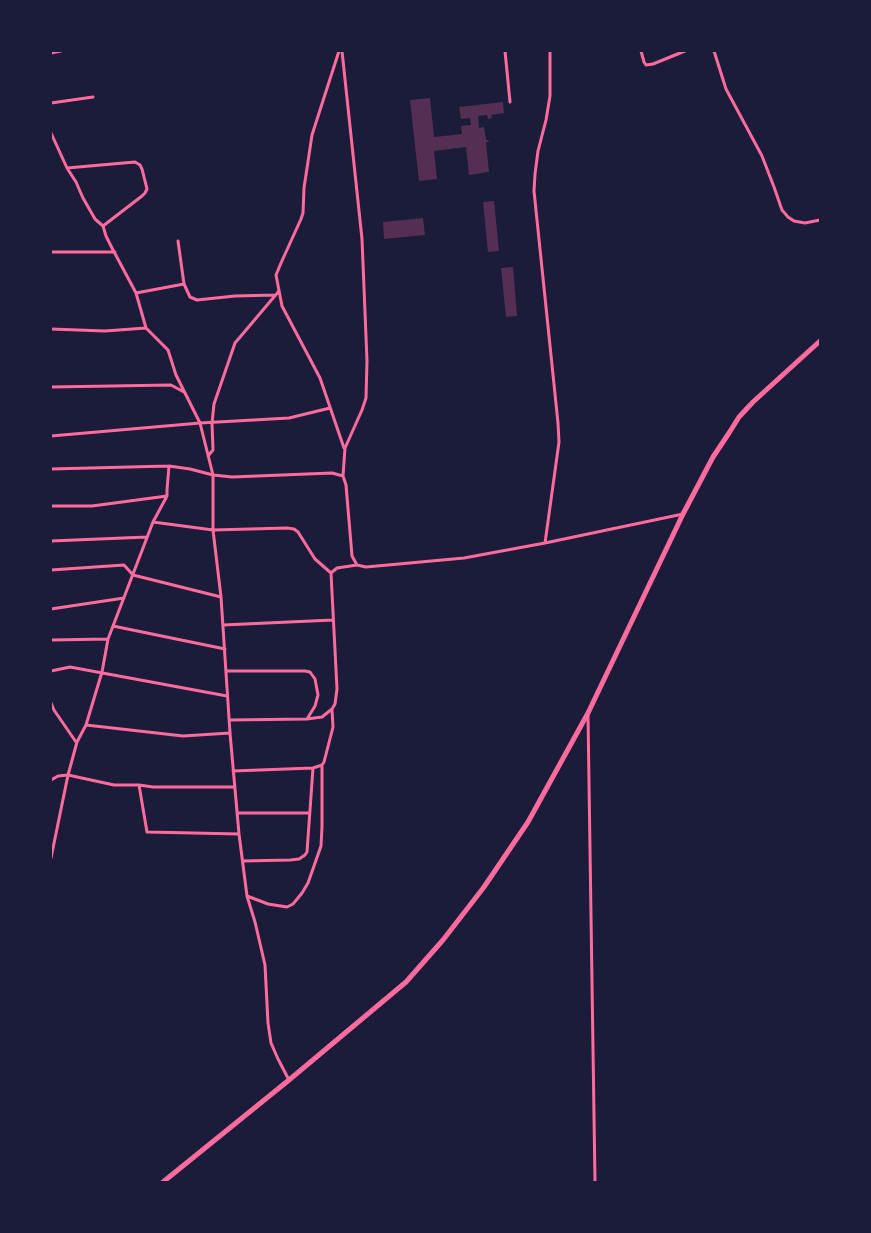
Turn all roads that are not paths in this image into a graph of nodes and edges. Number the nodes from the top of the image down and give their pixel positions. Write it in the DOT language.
graph roads {
  1 [pos="61,51"];
  2 [pos="340,51"];
  3 [pos="505,51"];
  4 [pos="550,51"];
  5 [pos="641,51"];
  6 [pos="685,51"];
  7 [pos="714,51"];
  8 [pos="51,53"];
  9 [pos="93,97"];
  10 [pos="510,102"];
  11 [pos="51,103"];
  12 [pos="51,133"];
  13 [pos="67,168"];
  14 [pos="820,220"];
  15 [pos="103,226"];
  16 [pos="178,241"];
  17 [pos="51,252"];
  18 [pos="115,252"];
  19 [pos="184,284"];
  20 [pos="279,290"];
  21 [pos="136,292"];
  22 [pos="275,296"];
  23 [pos="146,328"];
  24 [pos="51,329"];
  25 [pos="820,341"];
  26 [pos="51,387"];
  27 [pos="184,393"];
  28 [pos="330,408"];
  29 [pos="212,422"];
  30 [pos="200,423"];
  31 [pos="51,436"];
  32 [pos="345,448"];
  33 [pos="208,456"];
  34 [pos="169,466"];
  35 [pos="51,469"];
  36 [pos="213,475"];
  37 [pos="343,476"];
  38 [pos="167,496"];
  39 [pos="51,506"];
  40 [pos="683,514"];
  41 [pos="153,522"];
  42 [pos="213,530"];
  43 [pos="147,537"];
  44 [pos="51,541"];
  45 [pos="545,543"];
  46 [pos="357,564"];
  47 [pos="51,570"];
  48 [pos="331,573"];
  49 [pos="133,575"];
  50 [pos="221,597"];
  51 [pos="124,598"];
  52 [pos="51,609"];
  53 [pos="333,620"];
  54 [pos="223,625"];
  55 [pos="113,626"];
  56 [pos="108,639"];
  57 [pos="51,640"];
  58 [pos="225,649"];
  59 [pos="51,671"];
  60 [pos="226,671"];
  61 [pos="102,672"];
  62 [pos="228,696"];
  63 [pos="51,703"];
  64 [pos="332,709"];
  65 [pos="588,713"];
  66 [pos="307,719"];
  67 [pos="229,720"];
  68 [pos="86,725"];
  69 [pos="230,733"];
  70 [pos="77,742"];
  71 [pos="322,766"];
  72 [pos="313,768"];
  73 [pos="233,771"];
  74 [pos="68,775"];
  75 [pos="51,780"];
  76 [pos="138,785"];
  77 [pos="234,787"];
  78 [pos="237,813"];
  79 [pos="309,813"];
  80 [pos="239,834"];
  81 [pos="51,858"];
  82 [pos="243,861"];
  83 [pos="247,896"];
  84 [pos="289,1080"];
  85 [pos="163,1182"];
  86 [pos="596,1182"];
  1 -- 8 [label="street"];
  2 -- 20 [label="street"];
  2 -- 32 [label="street"];
  3 -- 10 [label="street"];
  4 -- 45 [label="street"];
  5 -- 6 [label="street"];
  7 -- 14 [label="street"];
  9 -- 11 [label="street"];
  12 -- 13 [label="street"];
  13 -- 15 [label="street"];
  13 -- 15 [label="street"];
  15 -- 18 [label="street"];
  16 -- 19 [label="street"];
  17 -- 18 [label="street"];
  18 -- 21 [label="street"];
  19 -- 21 [label="street"];
  19 -- 22 [label="street"];
  20 -- 22 [label="street"];
  20 -- 28 [label="street"];
  21 -- 23 [label="street"];
  22 -- 29 [label="street"];
  23 -- 24 [label="street"];
  23 -- 27 [label="street"];
  25 -- 40 [label="highway"];
  26 -- 27 [label="street"];
  27 -- 30 [label="street"];
  28 -- 29 [label="street"];
  28 -- 32 [label="street"];
  29 -- 30 [label="street"];
  29 -- 33 [label="street"];
  30 -- 31 [label="street"];
  30 -- 33 [label="street"];
  32 -- 37 [label="street"];
  33 -- 36 [label="street"];
  34 -- 35 [label="street"];
  34 -- 36 [label="street"];
  34 -- 38 [label="street"];
  36 -- 37 [label="street"];
  36 -- 42 [label="street"];
  37 -- 46 [label="street"];
  38 -- 39 [label="street"];
  38 -- 41 [label="street"];
  40 -- 45 [label="street"];
  40 -- 65 [label="highway"];
  41 -- 42 [label="street"];
  41 -- 43 [label="street"];
  42 -- 48 [label="street"];
  42 -- 50 [label="street"];
  43 -- 44 [label="street"];
  43 -- 49 [label="street"];
  45 -- 46 [label="street"];
  46 -- 48 [label="street"];
  47 -- 49 [label="street"];
  48 -- 53 [label="street"];
  49 -- 50 [label="street"];
  49 -- 51 [label="street"];
  50 -- 54 [label="street"];
  51 -- 52 [label="street"];
  51 -- 55 [label="street"];
  53 -- 54 [label="street"];
  53 -- 64 [label="street"];
  54 -- 58 [label="street"];
  55 -- 56 [label="street"];
  55 -- 58 [label="street"];
  56 -- 57 [label="street"];
  56 -- 61 [label="street"];
  58 -- 60 [label="street"];
  59 -- 61 [label="street"];
  60 -- 62 [label="street"];
  60 -- 66 [label="street"];
  61 -- 62 [label="street"];
  61 -- 68 [label="street"];
  62 -- 67 [label="street"];
  63 -- 70 [label="street"];
  64 -- 66 [label="street"];
  64 -- 71 [label="street"];
  65 -- 84 [label="highway"];
  65 -- 86 [label="street"];
  66 -- 67 [label="street"];
  67 -- 69 [label="street"];
  68 -- 69 [label="street"];
  68 -- 70 [label="street"];
  69 -- 73 [label="street"];
  70 -- 74 [label="street"];
  71 -- 72 [label="street"];
  71 -- 83 [label="street"];
  72 -- 73 [label="street"];
  72 -- 79 [label="street"];
  73 -- 77 [label="street"];
  74 -- 75 [label="street"];
  74 -- 76 [label="street"];
  74 -- 81 [label="street"];
  76 -- 77 [label="street"];
  76 -- 80 [label="street"];
  77 -- 78 [label="street"];
  78 -- 79 [label="street"];
  78 -- 80 [label="street"];
  79 -- 82 [label="street"];
  80 -- 82 [label="street"];
  82 -- 83 [label="street"];
  83 -- 84 [label="street"];
  84 -- 85 [label="highway"];
}
